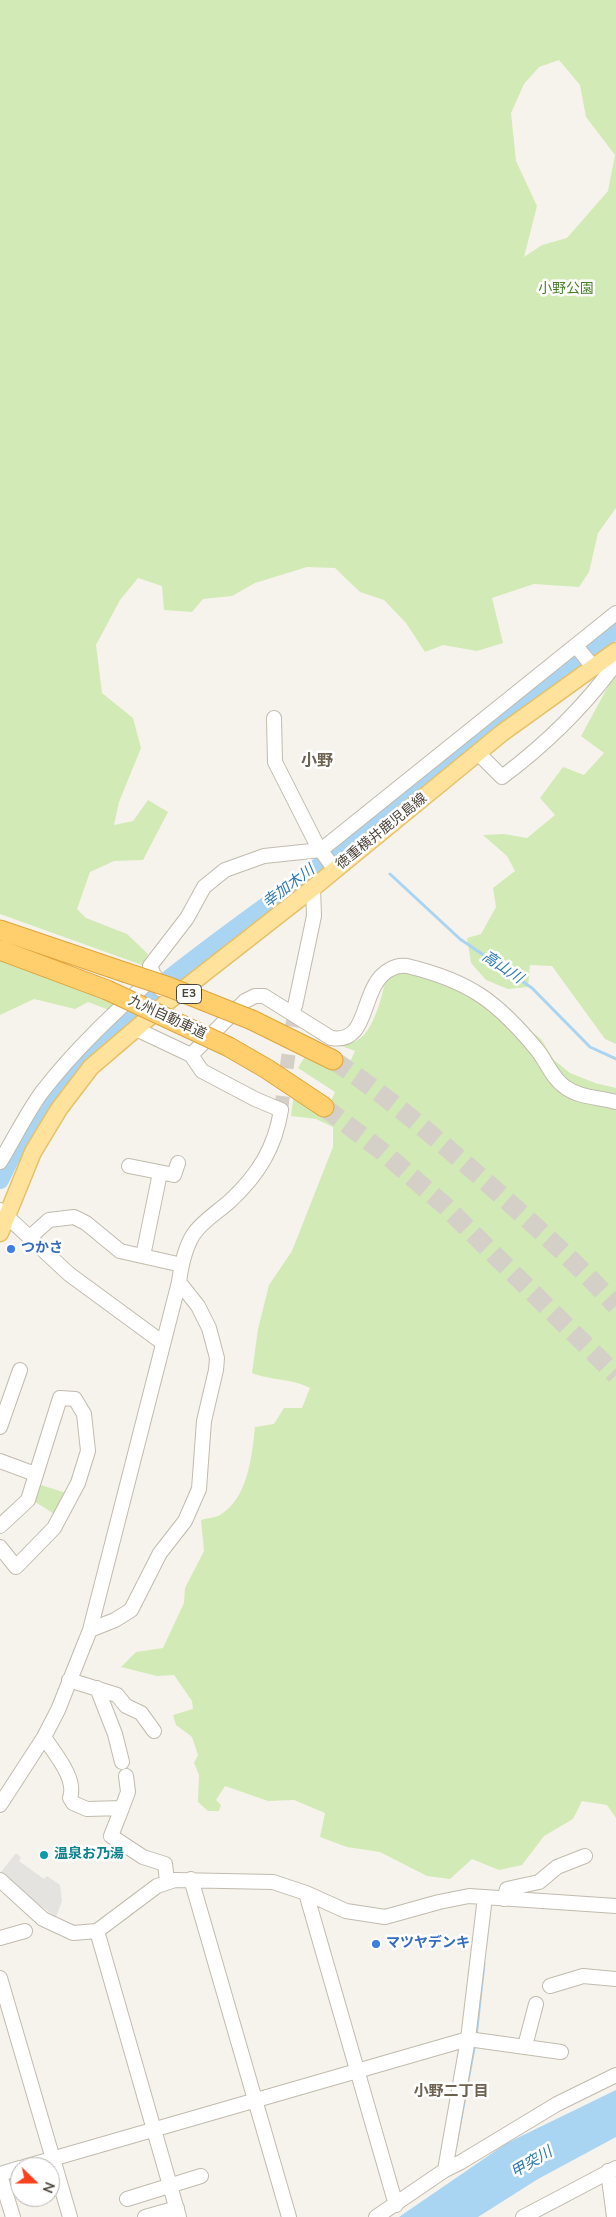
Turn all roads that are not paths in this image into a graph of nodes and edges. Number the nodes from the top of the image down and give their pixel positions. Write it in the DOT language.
graph roads {
  1 [pos="616,613"];
  2 [pos="576,646"];
  3 [pos="616,651"];
  4 [pos="616,663"];
  5 [pos="594,668"];
  6 [pos="274,718"];
  7 [pos="478,753"];
  8 [pos="322,852"];
  9 [pos="335,870"];
  10 [pos="314,888"];
  11 [pos="0,930"];
  12 [pos="0,950"];
  13 [pos="156,980"];
  14 [pos="165,1001"];
  15 [pos="295,1006"];
  16 [pos="136,1029"];
  17 [pos="191,1055"];
  18 [pos="333,1060"];
  19 [pos="616,1102"];
  20 [pos="324,1107"];
  21 [pos="0,1162"];
  22 [pos="178,1163"];
  23 [pos="129,1166"];
  24 [pos="160,1173"];
  25 [pos="3,1213"];
  26 [pos="0,1234"];
  27 [pos="29,1238"];
  28 [pos="143,1256"];
  29 [pos="182,1264"];
  30 [pos="179,1282"];
  31 [pos="163,1343"];
  32 [pos="20,1370"];
  33 [pos="0,1427"];
  34 [pos="0,1461"];
  35 [pos="35,1474"];
  36 [pos="0,1526"];
  37 [pos="0,1547"];
  38 [pos="90,1630"];
  39 [pos="69,1680"];
  40 [pos="98,1688"];
  41 [pos="154,1731"];
  42 [pos="44,1737"];
  43 [pos="122,1762"];
  44 [pos="126,1776"];
  45 [pos="0,1805"];
  46 [pos="122,1808"];
  47 [pos="585,1856"];
  48 [pos="191,1879"];
  49 [pos="0,1880"];
  50 [pos="167,1881"];
  51 [pos="306,1893"];
  52 [pos="485,1897"];
  53 [pos="504,1898"];
  54 [pos="616,1906"];
  55 [pos="25,1931"];
  56 [pos="96,1931"];
  57 [pos="0,1938"];
  58 [pos="0,1978"];
  59 [pos="616,1979"];
  60 [pos="550,1986"];
  61 [pos="536,2004"];
  62 [pos="473,2039"];
  63 [pos="524,2046"];
  64 [pos="561,2052"];
  65 [pos="356,2071"];
  66 [pos="616,2075"];
  67 [pos="255,2100"];
  68 [pos="154,2130"];
  69 [pos="52,2157"];
  70 [pos="60,2157"];
  71 [pos="444,2170"];
  72 [pos="612,2170"];
  73 [pos="0,2174"];
  74 [pos="201,2176"];
  75 [pos="60,2183"];
  76 [pos="170,2185"];
  77 [pos="127,2199"];
  78 [pos="396,2205"];
  79 [pos="178,2213"];
  80 [pos="13,2217"];
  81 [pos="70,2217"];
  82 [pos="145,2217"];
  83 [pos="289,2217"];
  84 [pos="376,2217"];
  85 [pos="522,2217"];
  86 [pos="614,2217"];
  1 -- 2 [label="street"];
  2 -- 5 [label="street"];
  2 -- 8 [label="street"];
  3 -- 5 [label="main road, 徳重横井鹿児島線"];
  4 -- 7 [label="street"];
  5 -- 7 [label="main road, 徳重横井鹿児島線"];
  6 -- 8 [label="street"];
  7 -- 9 [label="main road, 徳重横井鹿児島線"];
  8 -- 9 [label="street"];
  8 -- 13 [label="street"];
  9 -- 10 [label="main road, 徳重横井鹿児島線"];
  10 -- 14 [label="main road, 徳重横井鹿児島線"];
  10 -- 15 [label="street"];
  11 -- 18 [label="highway, 九州自動車道 / E3, bridge"];
  12 -- 20 [label="highway, 九州自動車道 / E3, bridge"];
  13 -- 14 [label="street"];
  13 -- 21 [label="street"];
  14 -- 16 [label="main road, 徳重横井鹿児島線"];
  16 -- 17 [label="street"];
  16 -- 25 [label="main road, 徳重横井鹿児島線"];
  17 -- 19 [label="street"];
  17 -- 29 [label="street"];
  22 -- 24 [label="street"];
  23 -- 24 [label="street"];
  24 -- 28 [label="street"];
  25 -- 26 [label="main road, 徳重横井鹿児島線"];
  25 -- 27 [label="street"];
  27 -- 28 [label="street"];
  27 -- 31 [label="street"];
  28 -- 29 [label="street"];
  29 -- 30 [label="street"];
  30 -- 31 [label="street"];
  30 -- 38 [label="street"];
  31 -- 38 [label="street"];
  32 -- 33 [label="street"];
  34 -- 35 [label="street"];
  35 -- 36 [label="street"];
  35 -- 37 [label="street"];
  38 -- 39 [label="street"];
  39 -- 40 [label="street"];
  39 -- 42 [label="street"];
  40 -- 41 [label="street"];
  40 -- 43 [label="street"];
  42 -- 45 [label="street"];
  42 -- 46 [label="street"];
  44 -- 46 [label="street"];
  46 -- 50 [label="street"];
  47 -- 53 [label="street"];
  48 -- 50 [label="street"];
  48 -- 51 [label="street"];
  48 -- 67 [label="street"];
  49 -- 56 [label="street"];
  50 -- 56 [label="street"];
  51 -- 52 [label="street"];
  51 -- 65 [label="street"];
  52 -- 53 [label="street"];
  52 -- 62 [label="street"];
  53 -- 54 [label="street"];
  55 -- 57 [label="street"];
  56 -- 68 [label="street"];
  58 -- 69 [label="street"];
  59 -- 60 [label="street"];
  61 -- 63 [label="street"];
  62 -- 63 [label="street"];
  62 -- 65 [label="street"];
  62 -- 71 [label="street"];
  63 -- 64 [label="street"];
  65 -- 67 [label="street"];
  65 -- 78 [label="street"];
  66 -- 71 [label="street"];
  67 -- 68 [label="street"];
  67 -- 83 [label="street"];
  68 -- 70 [label="street"];
  68 -- 76 [label="street"];
  71 -- 78 [label="street"];
  72 -- 85 [label="street"];
  72 -- 86 [label="street"];
  73 -- 80 [label="street"];
  74 -- 76 [label="street"];
  75 -- 81 [label="street"];
  76 -- 77 [label="street"];
  76 -- 79 [label="street"];
  78 -- 84 [label="street"];
  79 -- 82 [label="street"];
}
